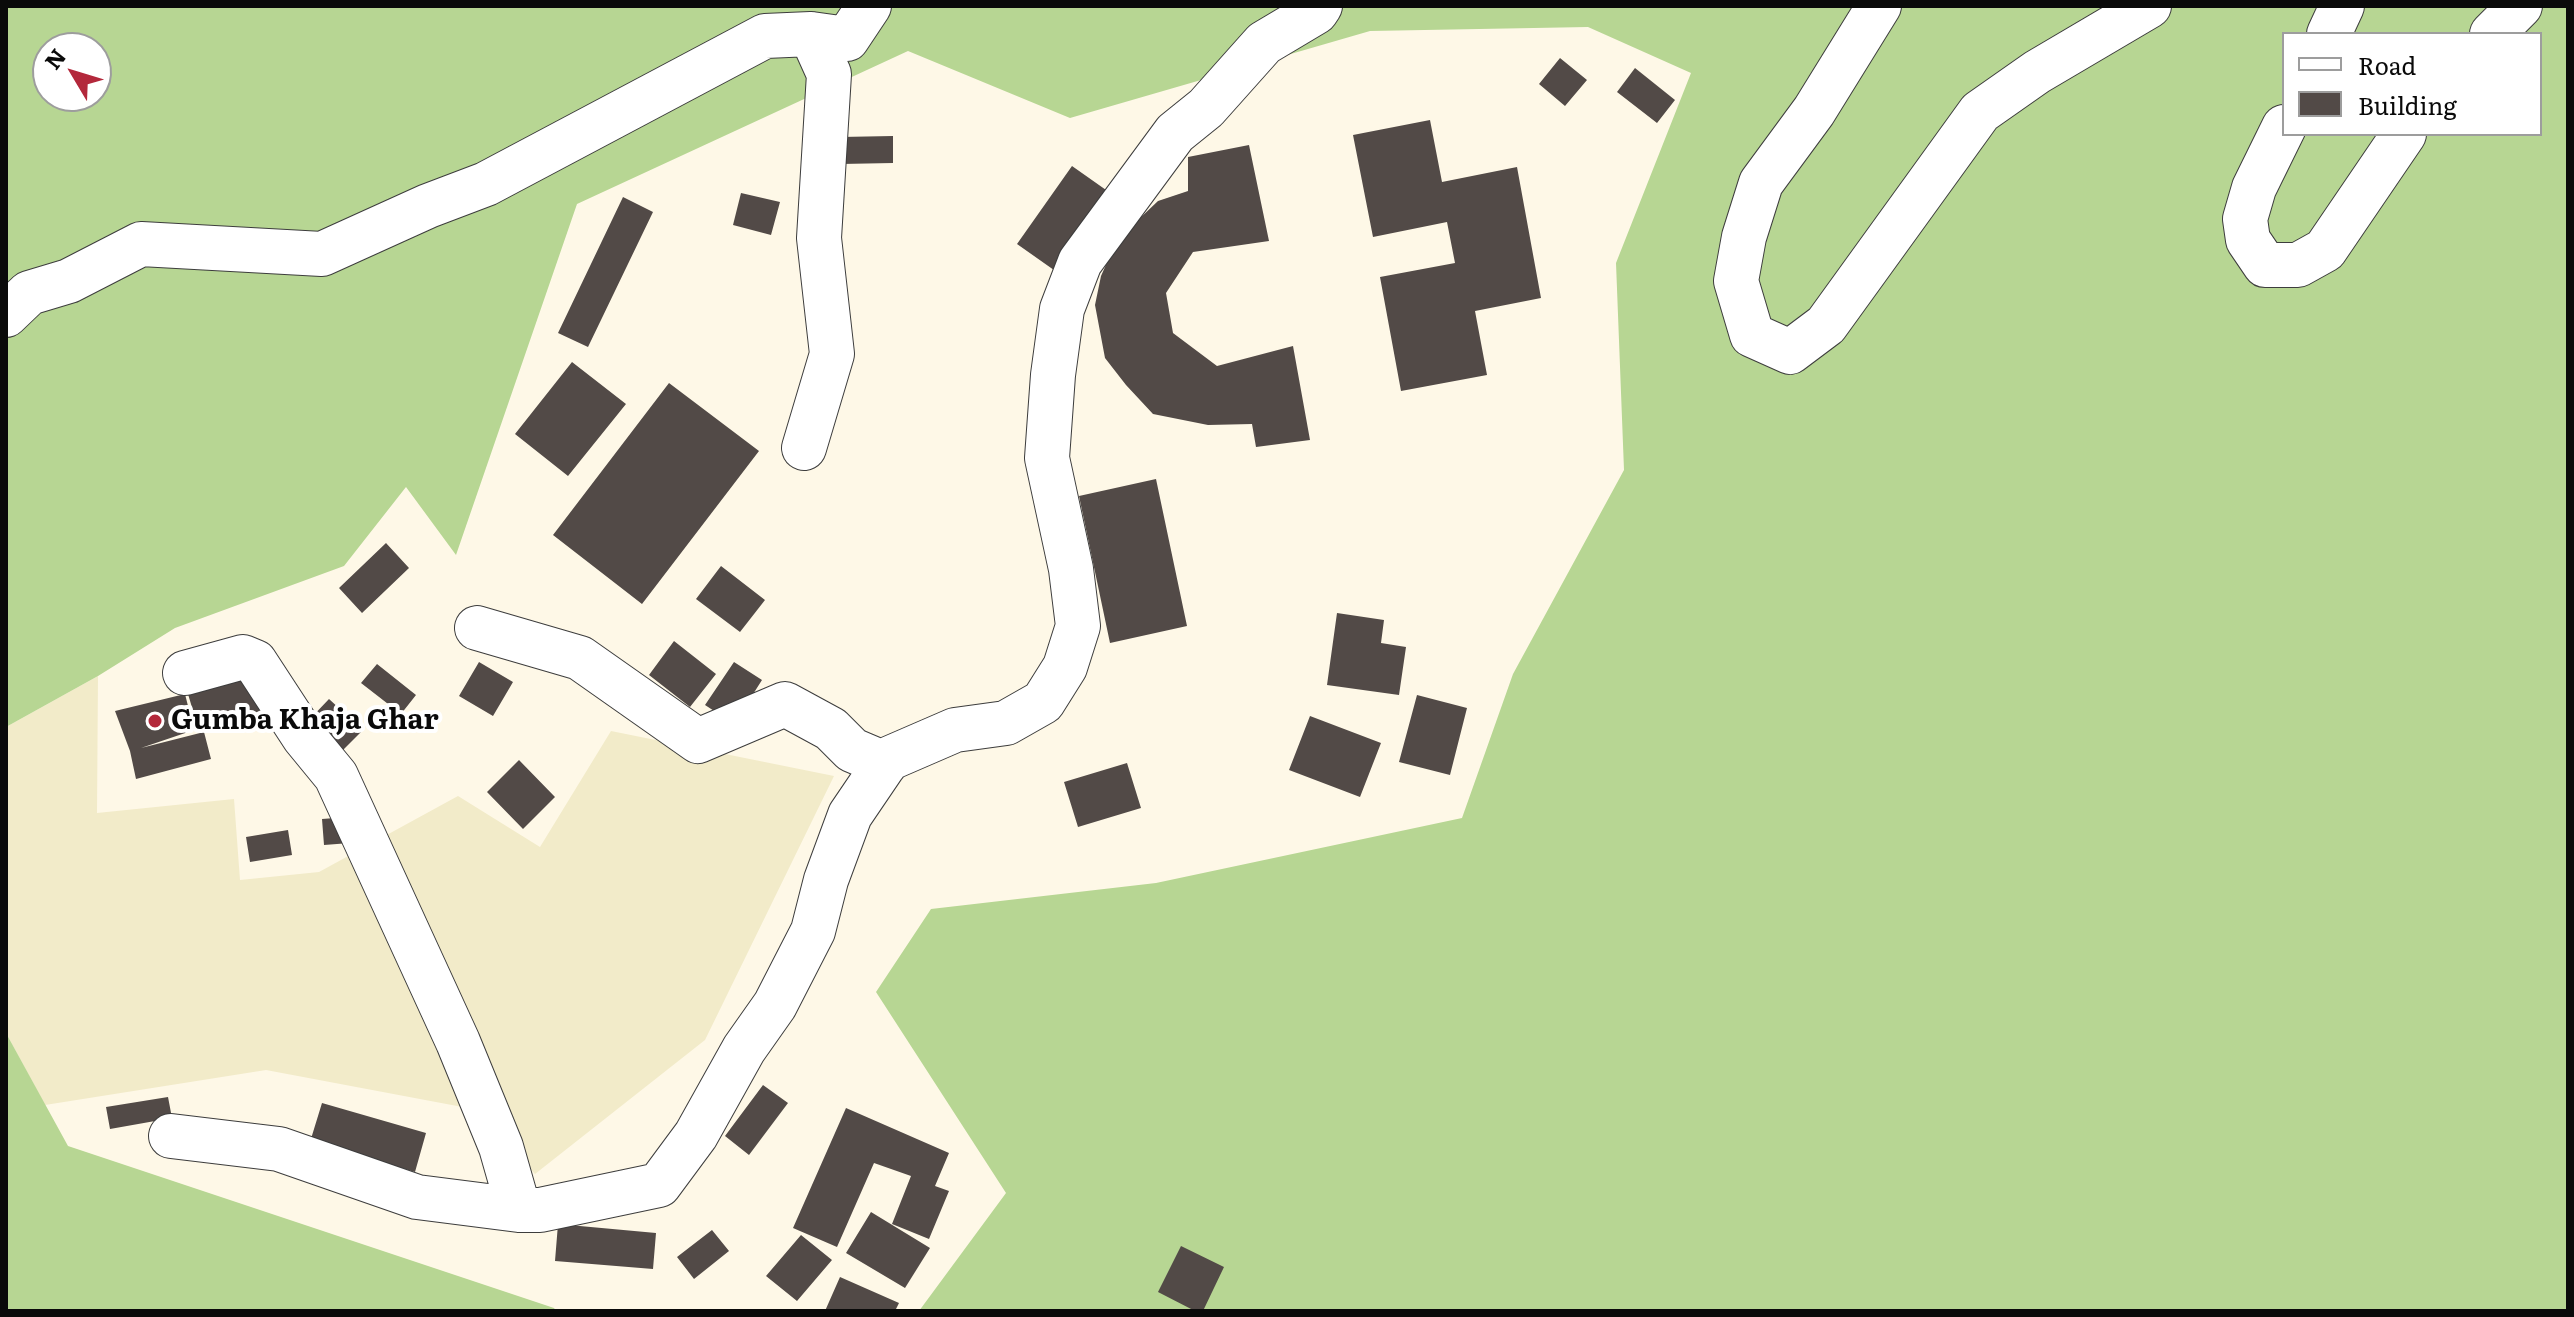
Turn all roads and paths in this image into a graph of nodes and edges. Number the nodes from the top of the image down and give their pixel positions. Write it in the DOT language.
graph roads {
  1 [pos="869,6"];
  2 [pos="1320,6"];
  3 [pos="1879,6"];
  4 [pos="2149,6"];
  5 [pos="2342,6"];
  6 [pos="2520,6"];
  7 [pos="2330,32"];
  8 [pos="2494,32"];
  9 [pos="811,34"];
  10 [pos="2282,131"];
  11 [pos="2403,136"];
  12 [pos="6,315"];
  13 [pos="804,448"];
  14 [pos="477,628"];
  15 [pos="185,673"];
  16 [pos="885,764"];
  17 [pos="171,1136"];
  18 [pos="519,1210"];
  1 -- 9 [label="street"];
  2 -- 16 [label="street"];
  3 -- 4 [label="street"];
  5 -- 7 [label="street"];
  6 -- 8 [label="street"];
  9 -- 12 [label="street"];
  9 -- 13 [label="street"];
  10 -- 11 [label="street"];
  14 -- 16 [label="street"];
  15 -- 18 [label="street"];
  16 -- 18 [label="street"];
  17 -- 18 [label="street"];
}
